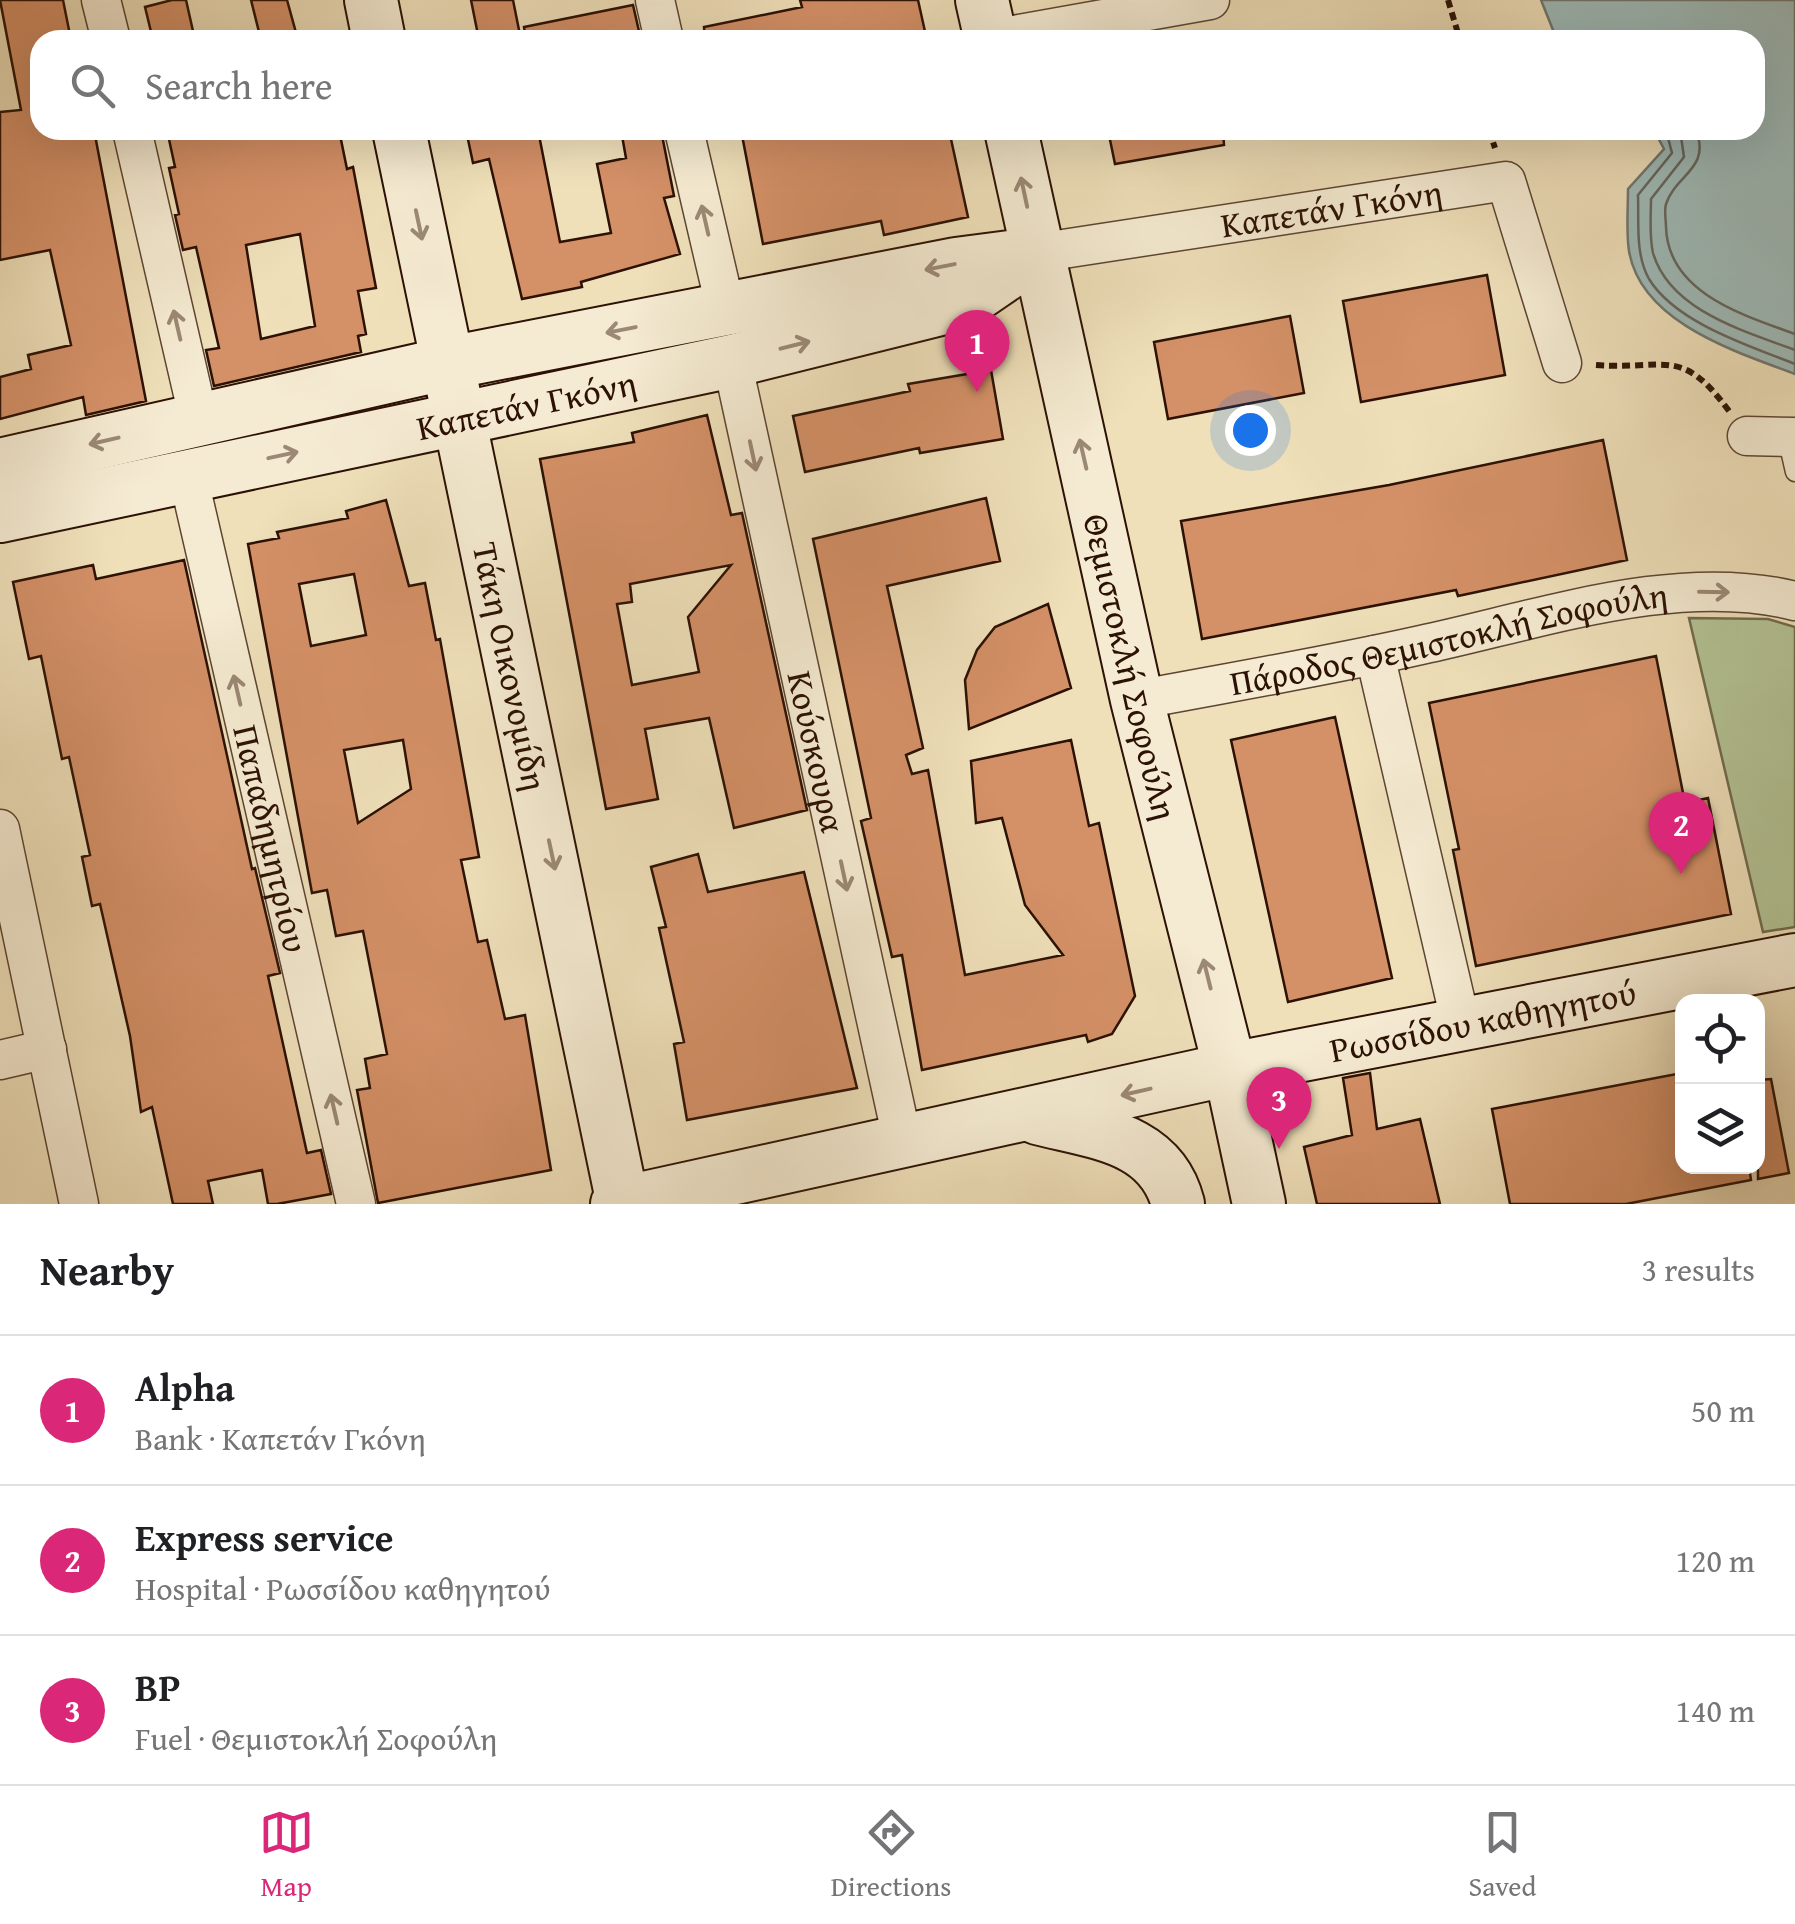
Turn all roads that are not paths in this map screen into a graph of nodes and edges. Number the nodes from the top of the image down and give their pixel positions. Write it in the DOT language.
graph roads {
  1 [pos="101,0"];
  2 [pos="371,0"];
  3 [pos="655,0"];
  4 [pos="982,0"];
  5 [pos="1206,0"];
  6 [pos="108,30"];
  7 [pos="377,30"];
  8 [pos="662,30"];
  9 [pos="989,30"];
  10 [pos="1045,30"];
  11 [pos="134,140"];
  12 [pos="401,140"];
  13 [pos="686,140"];
  14 [pos="1012,140"];
  15 [pos="1036,253"];
  16 [pos="729,336"];
  17 [pos="449,363"];
  18 [pos="1562,363"];
  19 [pos="460,417"];
  20 [pos="199,420"];
  21 [pos="1747,436"];
  22 [pos="1792,448"];
  23 [pos="0,465"];
  24 [pos="188,476"];
  25 [pos="0,516"];
  26 [pos="1779,597"];
  27 [pos="1376,655"];
  28 [pos="1138,700"];
  29 [pos="0,829"];
  30 [pos="1795,960"];
  31 [pos="1461,1024"];
  32 [pos="47,1050"];
  33 [pos="0,1060"];
  34 [pos="1230,1068"];
  35 [pos="1031,1116"];
  36 [pos="903,1143"];
  37 [pos="1249,1199"];
  38 [pos="80,1204"];
  39 [pos="356,1204"];
  40 [pos="621,1204"];
  41 [pos="1178,1204"];
  1 -- 6 [label="street"];
  2 -- 7 [label="main road"];
  3 -- 8 [label="street"];
  4 -- 9 [label="main road"];
  5 -- 10 [label="street"];
  20 -- 11 [label="street, one-way"];
  12 -- 17 [label="main road, Τάκη Οικονομίδη, one-way"];
  16 -- 13 [label="street, Κούσκουρα, one-way"];
  15 -- 14 [label="main road, Θεμιστοκλή Σοφούλη, one-way"];
  15 -- 16 [label="main road, Καπετάν Γκόνη"];
  15 -- 18 [label="street, Καπετάν Γκόνη"];
  28 -- 15 [label="main road, Θεμιστοκλή Σοφούλη, one-way"];
  16 -- 17 [label="main road, Καπετάν Γκόνη, one-way"];
  16 -- 19 [label="main road, Καπετάν Γκόνη"];
  16 -- 36 [label="street, Κούσκουρα, one-way"];
  17 -- 19 [label="main road, Τάκη Οικονομίδη"];
  17 -- 20 [label="main road, Καπετάν Γκόνη"];
  24 -- 19 [label="main road, Καπετάν Γκόνη, one-way"];
  19 -- 40 [label="main road, Τάκη Οικονομίδη, one-way"];
  20 -- 23 [label="main road, Καπετάν Γκόνη, one-way"];
  21 -- 22 [label="street"];
  24 -- 25 [label="main road, Καπετάν Γκόνη"];
  39 -- 24 [label="street, Παπαδημητρίου, one-way"];
  27 -- 26 [label="street, Πάροδος Θεμιστοκλή Σοφούλη, one-way"];
  27 -- 28 [label="street, Πάροδος Θεμιστοκλή Σοφούλη"];
  27 -- 31 [label="street"];
  34 -- 28 [label="main road, Θεμιστοκλή Σοφούλη, one-way"];
  29 -- 32 [label="street"];
  30 -- 31 [label="main road, Ρωσσίδου καθηγητού"];
  31 -- 34 [label="main road, Ρωσσίδου καθηγητού"];
  32 -- 33 [label="street"];
  32 -- 38 [label="street"];
  34 -- 35 [label="main road, Ρωσσίδου καθηγητού, one-way"];
  34 -- 37 [label="main road, Θεμιστοκλή Σοφούλη"];
  35 -- 36 [label="main road"];
  35 -- 41 [label="main road"];
  36 -- 40 [label="main road"];
}
